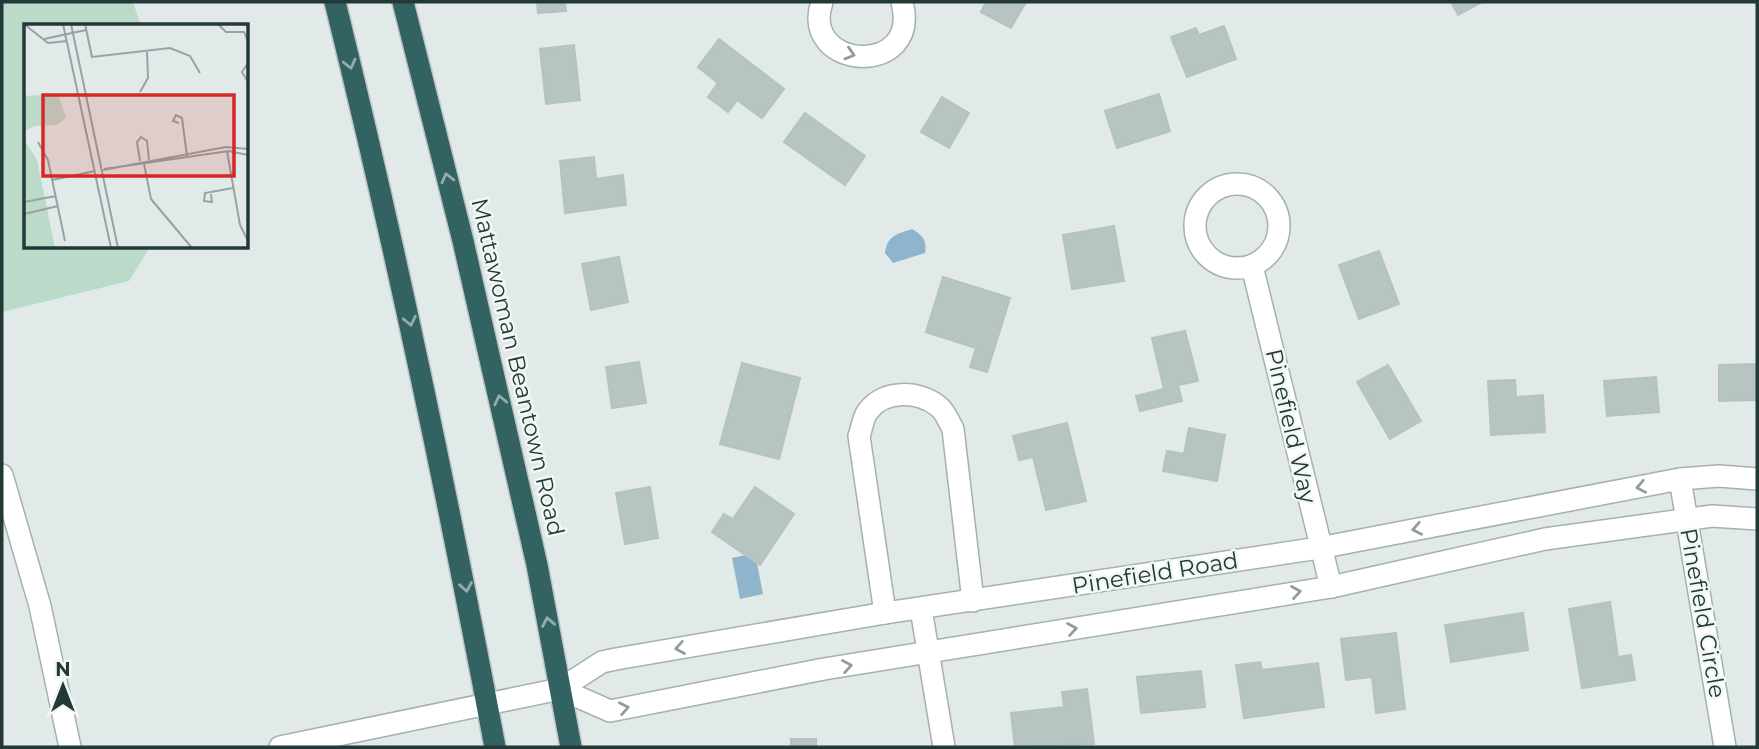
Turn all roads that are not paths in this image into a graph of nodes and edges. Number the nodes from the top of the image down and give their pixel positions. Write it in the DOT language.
graph roads {
  1 [pos="335,2"];
  2 [pos="402,2"];
  3 [pos="822,2"];
  4 [pos="902,2"];
  5 [pos="1252,266"];
  6 [pos="2,475"];
  7 [pos="1757,479"];
  8 [pos="1680,480"];
  9 [pos="1757,519"];
  10 [pos="1687,520"];
  11 [pos="1319,548"];
  12 [pos="1331,587"];
  13 [pos="973,601"];
  14 [pos="921,610"];
  15 [pos="885,613"];
  16 [pos="929,652"];
  17 [pos="560,689"];
  18 [pos="487,705"];
  19 [pos="71,747"];
  20 [pos="280,747"];
  21 [pos="495,747"];
  22 [pos="571,747"];
  23 [pos="944,747"];
  24 [pos="1725,747"];
  1 -- 18 [label="highway, one-way"];
  17 -- 2 [label="highway, Mattawoman Beantown Road, one-way"];
  3 -- 4 [label="street, one-way"];
  5 -- 5 [label="street"];
  5 -- 11 [label="street, Pinefield Way"];
  6 -- 19 [label="street"];
  7 -- 8 [label="street, Pinefield Road"];
  8 -- 10 [label="street, Pinefield Circle"];
  8 -- 11 [label="street, Pinefield Road, one-way"];
  9 -- 10 [label="street, Pinefield Road"];
  10 -- 12 [label="street, Pinefield Road"];
  10 -- 24 [label="street, Pinefield Circle"];
  11 -- 12 [label="street, Pinefield Way"];
  11 -- 13 [label="street, Pinefield Road"];
  16 -- 12 [label="street, Pinefield Road, one-way"];
  13 -- 14 [label="street, Pinefield Road"];
  13 -- 15 [label="street"];
  14 -- 15 [label="street, Pinefield Road"];
  14 -- 16 [label="street"];
  15 -- 17 [label="street, Pinefield Road, one-way"];
  17 -- 16 [label="street, Pinefield Road, one-way"];
  16 -- 23 [label="street"];
  17 -- 18 [label="street, Pinefield Road"];
  17 -- 22 [label="highway, Mattawoman Beantown Road"];
  18 -- 20 [label="street, Pinefield Road"];
  18 -- 21 [label="highway"];
}
